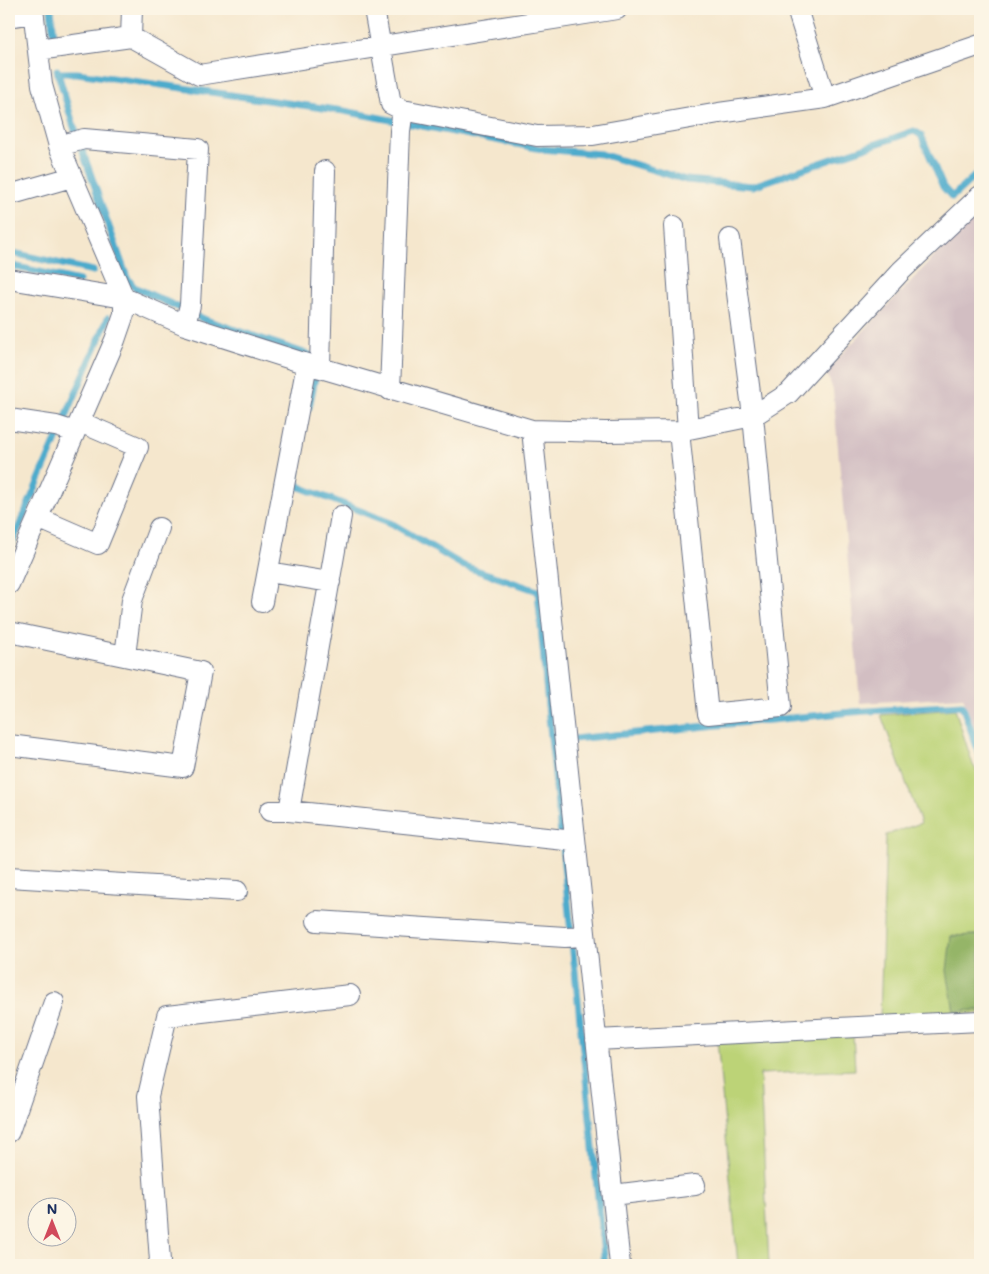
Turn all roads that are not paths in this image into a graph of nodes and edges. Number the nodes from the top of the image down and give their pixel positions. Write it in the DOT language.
graph roads {
  1 [pos="132,9"];
  2 [pos="374,9"];
  3 [pos="617,9"];
  4 [pos="797,9"];
  5 [pos="33,11"];
  6 [pos="9,17"];
  7 [pos="131,37"];
  8 [pos="380,45"];
  9 [pos="980,45"];
  10 [pos="38,50"];
  11 [pos="825,98"];
  12 [pos="402,120"];
  13 [pos="72,142"];
  14 [pos="325,171"];
  15 [pos="72,177"];
  16 [pos="9,195"];
  17 [pos="980,196"];
  18 [pos="674,226"];
  19 [pos="730,239"];
  20 [pos="9,279"];
  21 [pos="124,298"];
  22 [pos="188,316"];
  23 [pos="314,366"];
  24 [pos="390,390"];
  25 [pos="753,416"];
  26 [pos="9,419"];
  27 [pos="69,427"];
  28 [pos="532,430"];
  29 [pos="683,430"];
  30 [pos="341,516"];
  31 [pos="38,518"];
  32 [pos="159,528"];
  33 [pos="11,571"];
  34 [pos="268,572"];
  35 [pos="330,582"];
  36 [pos="262,602"];
  37 [pos="9,632"];
  38 [pos="125,656"];
  39 [pos="9,745"];
  40 [pos="566,841"];
  41 [pos="9,877"];
  42 [pos="237,891"];
  43 [pos="318,921"];
  44 [pos="576,937"];
  45 [pos="350,995"];
  46 [pos="54,1002"];
  47 [pos="980,1021"];
  48 [pos="596,1040"];
  49 [pos="9,1132"];
  50 [pos="695,1186"];
  51 [pos="613,1195"];
  52 [pos="158,1265"];
  53 [pos="620,1265"];
  1 -- 7 [label="street"];
  2 -- 8 [label="street"];
  3 -- 8 [label="street"];
  4 -- 11 [label="street"];
  5 -- 6 [label="street"];
  5 -- 10 [label="street"];
  7 -- 8 [label="street"];
  7 -- 10 [label="street"];
  8 -- 12 [label="street"];
  9 -- 11 [label="street"];
  10 -- 13 [label="street"];
  11 -- 12 [label="street"];
  12 -- 24 [label="street"];
  13 -- 15 [label="street"];
  13 -- 22 [label="street"];
  14 -- 23 [label="street"];
  15 -- 16 [label="street"];
  15 -- 21 [label="street"];
  17 -- 25 [label="street"];
  18 -- 29 [label="street"];
  19 -- 25 [label="street"];
  20 -- 21 [label="street"];
  21 -- 22 [label="street"];
  21 -- 27 [label="street"];
  22 -- 23 [label="street"];
  23 -- 24 [label="street"];
  23 -- 34 [label="street"];
  24 -- 28 [label="street"];
  25 -- 29 [label="street"];
  25 -- 29 [label="street"];
  26 -- 27 [label="street"];
  27 -- 31 [label="street"];
  27 -- 31 [label="street"];
  28 -- 29 [label="street"];
  28 -- 40 [label="street"];
  30 -- 35 [label="street"];
  31 -- 33 [label="street"];
  32 -- 38 [label="street"];
  34 -- 35 [label="street"];
  34 -- 36 [label="street"];
  35 -- 40 [label="street"];
  37 -- 38 [label="street"];
  38 -- 39 [label="street"];
  40 -- 44 [label="street"];
  41 -- 42 [label="street"];
  43 -- 44 [label="street"];
  44 -- 48 [label="street"];
  45 -- 52 [label="street"];
  46 -- 49 [label="street"];
  47 -- 48 [label="street"];
  48 -- 51 [label="street"];
  50 -- 51 [label="street"];
  51 -- 53 [label="street"];
}
